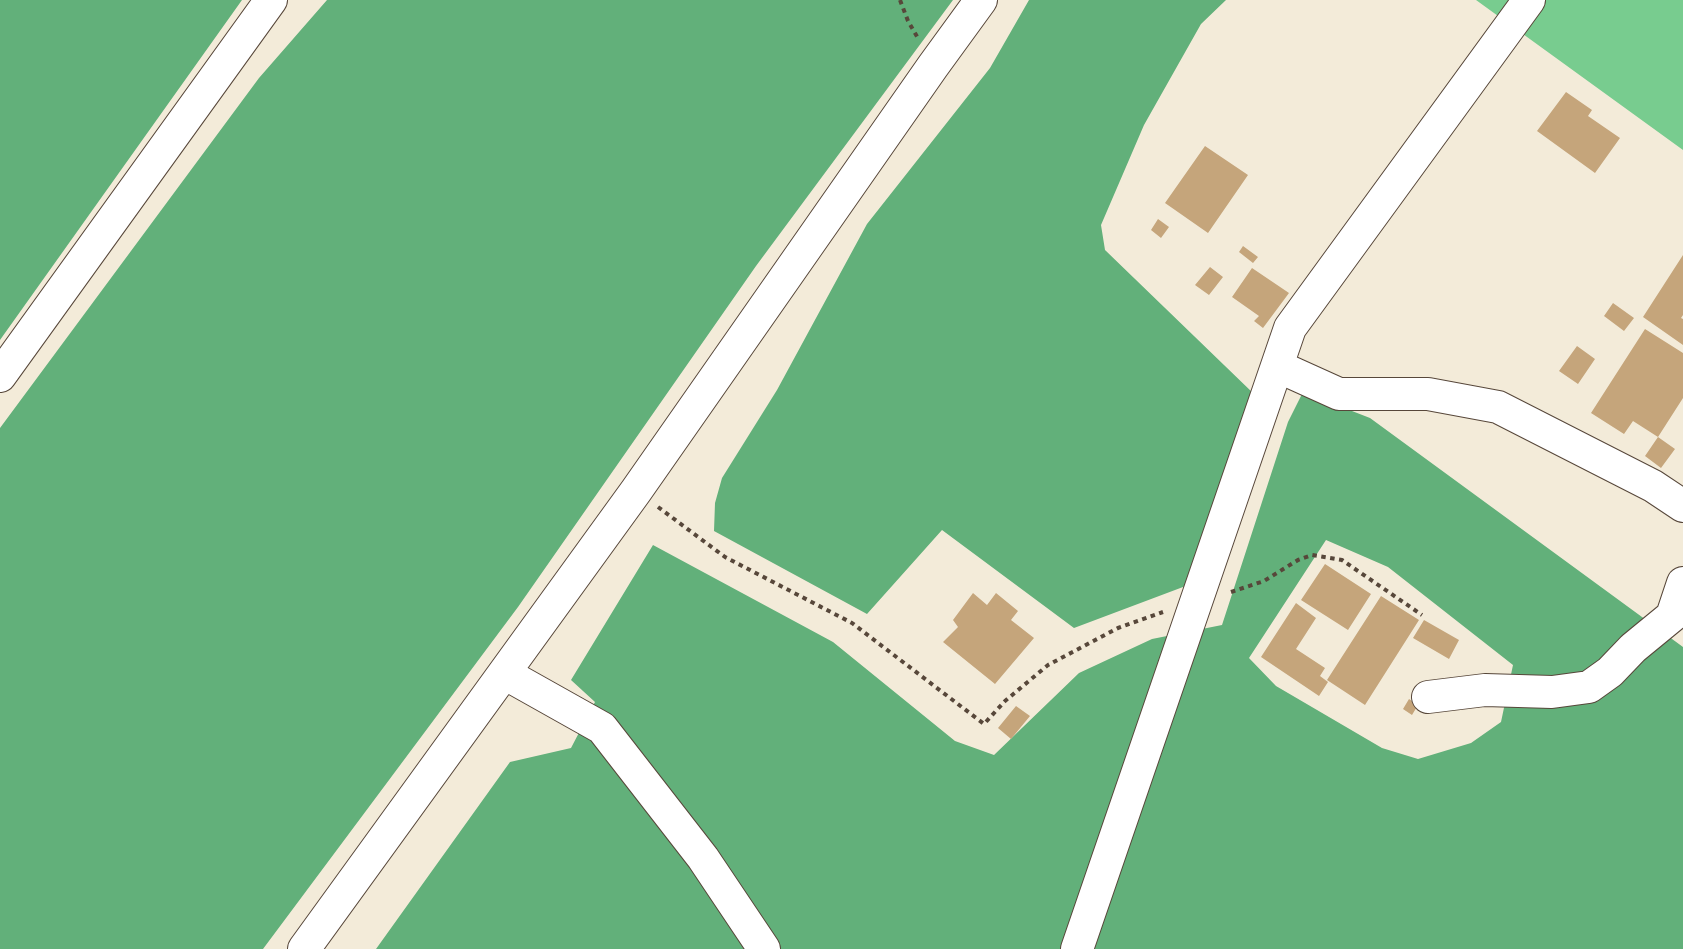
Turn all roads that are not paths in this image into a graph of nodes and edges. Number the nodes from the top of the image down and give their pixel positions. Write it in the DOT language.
graph roads {
  1 [pos="271,0"];
  2 [pos="981,0"];
  3 [pos="1529,0"];
  4 [pos="1277,366"];
  5 [pos="0,376"];
  6 [pos="1683,506"];
  7 [pos="1683,583"];
  8 [pos="504,673"];
  9 [pos="1428,697"];
  10 [pos="304,949"];
  11 [pos="764,949"];
  12 [pos="1077,949"];
  1 -- 5 [label="street"];
  2 -- 8 [label="street"];
  3 -- 4 [label="street"];
  4 -- 6 [label="street"];
  4 -- 12 [label="street"];
  7 -- 9 [label="street"];
  8 -- 10 [label="street"];
  8 -- 11 [label="street"];
}
